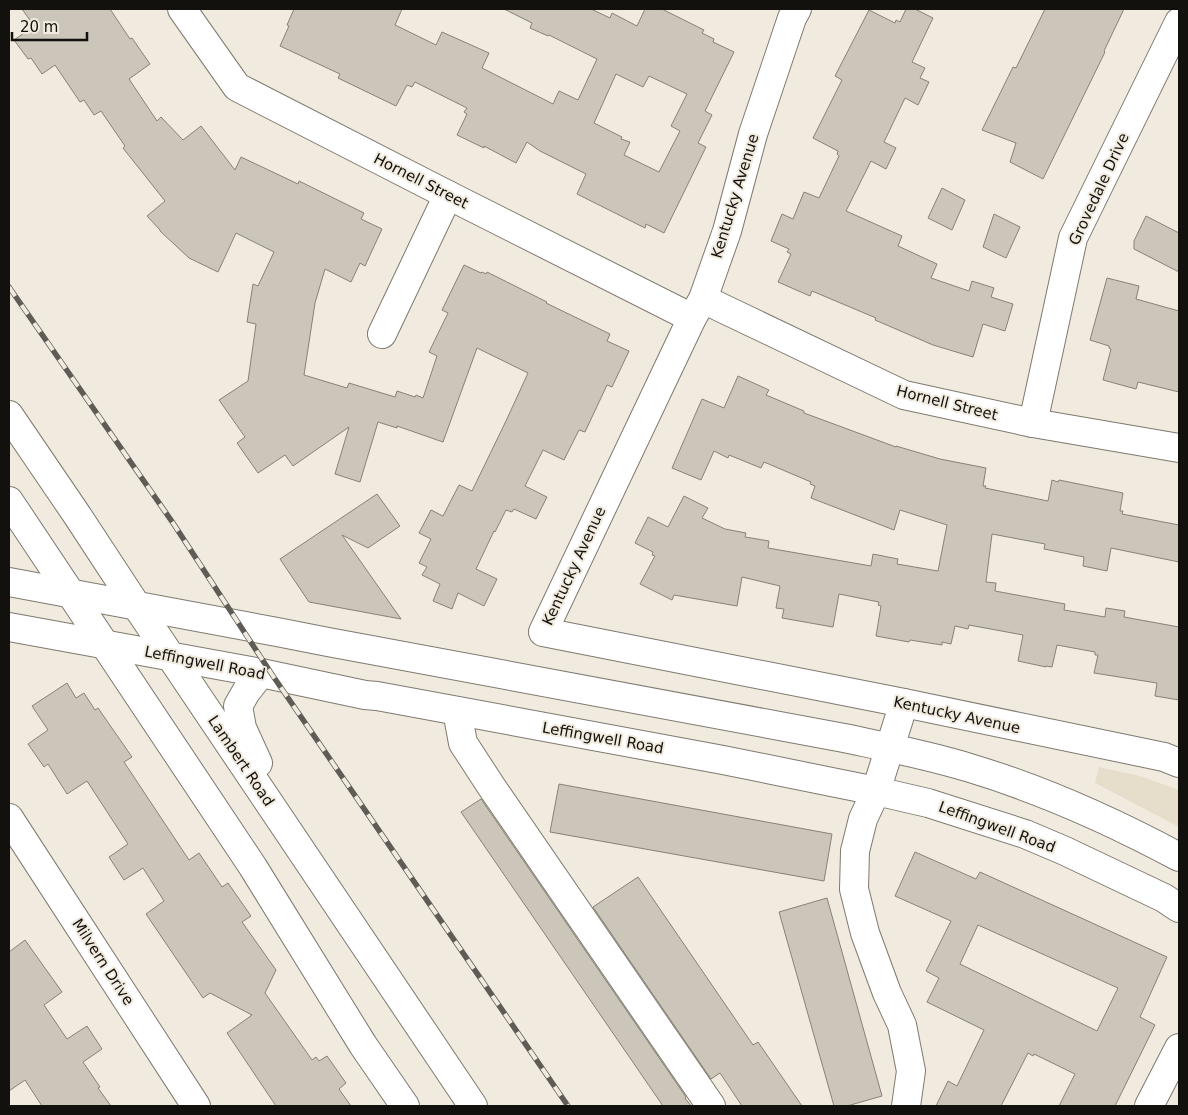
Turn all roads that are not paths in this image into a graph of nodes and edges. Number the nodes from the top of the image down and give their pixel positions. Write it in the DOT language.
graph roads {
  1 [pos="182,9"];
  2 [pos="788,12"];
  3 [pos="1179,22"];
  4 [pos="448,195"];
  5 [pos="697,308"];
  6 [pos="382,334"];
  7 [pos="9,415"];
  8 [pos="1033,423"];
  9 [pos="1179,448"];
  10 [pos="9,501"];
  11 [pos="9,582"];
  12 [pos="71,594"];
  13 [pos="136,605"];
  14 [pos="9,627"];
  15 [pos="104,644"];
  16 [pos="170,656"];
  17 [pos="261,673"];
  18 [pos="904,703"];
  19 [pos="457,711"];
  20 [pos="889,748"];
  21 [pos="1179,763"];
  22 [pos="876,791"];
  23 [pos="9,818"];
  24 [pos="290,834"];
  25 [pos="1179,857"];
  26 [pos="1179,908"];
  27 [pos="1179,1048"];
  28 [pos="196,1106"];
  29 [pos="405,1106"];
  30 [pos="473,1106"];
  31 [pos="711,1106"];
  32 [pos="906,1106"];
  33 [pos="1149,1106"];
  1 -- 4 [label="main road, Hornell Street"];
  2 -- 5 [label="main road, Kentucky Avenue"];
  3 -- 8 [label="main road, Grovedale Drive"];
  4 -- 5 [label="main road, Hornell Street"];
  4 -- 6 [label="main road"];
  5 -- 8 [label="main road, Hornell Street"];
  5 -- 18 [label="main road, Kentucky Avenue"];
  7 -- 13 [label="main road, Lambert Road"];
  8 -- 9 [label="main road, Hornell Street"];
  10 -- 12 [label="main road"];
  11 -- 12 [label="main road"];
  12 -- 13 [label="main road"];
  12 -- 15 [label="main road"];
  13 -- 16 [label="main road, Lambert Road"];
  13 -- 20 [label="main road"];
  14 -- 15 [label="main road, Leffingwell Road"];
  15 -- 16 [label="main road, Leffingwell Road"];
  15 -- 29 [label="main road"];
  16 -- 17 [label="main road, Leffingwell Road"];
  16 -- 24 [label="main road, Lambert Road"];
  17 -- 19 [label="main road, Leffingwell Road"];
  17 -- 24 [label="main road"];
  18 -- 20 [label="main road"];
  18 -- 21 [label="main road, Kentucky Avenue"];
  19 -- 22 [label="main road, Leffingwell Road"];
  19 -- 31 [label="main road"];
  20 -- 22 [label="main road"];
  20 -- 25 [label="main road"];
  22 -- 26 [label="main road, Leffingwell Road"];
  22 -- 32 [label="main road"];
  23 -- 28 [label="main road, Milvern Drive"];
  24 -- 30 [label="main road, Lambert Road"];
  27 -- 33 [label="main road"];
}
